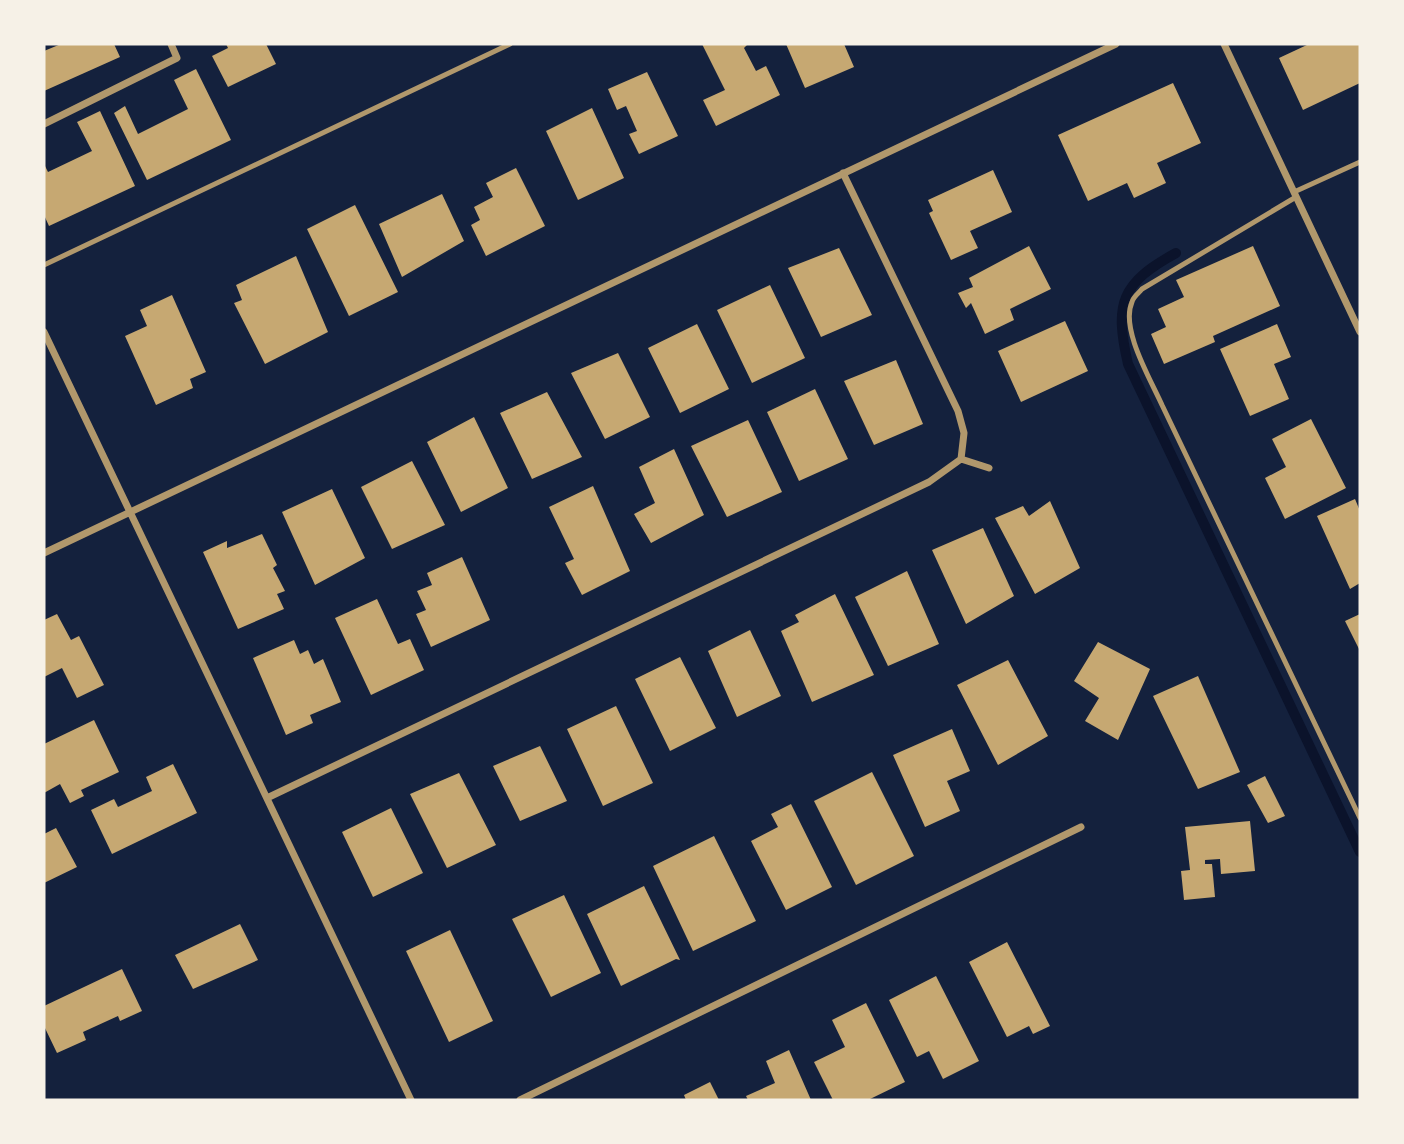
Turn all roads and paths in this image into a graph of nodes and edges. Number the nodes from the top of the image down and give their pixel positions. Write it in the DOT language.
graph roads {
  1 [pos="171,44"];
  2 [pos="510,44"];
  3 [pos="1116,44"];
  4 [pos="1224,44"];
  5 [pos="44,124"];
  6 [pos="1360,162"];
  7 [pos="844,173"];
  8 [pos="1295,194"];
  9 [pos="44,265"];
  10 [pos="44,332"];
  11 [pos="1360,332"];
  12 [pos="961,459"];
  13 [pos="989,468"];
  14 [pos="130,512"];
  15 [pos="44,553"];
  16 [pos="267,798"];
  17 [pos="1360,818"];
  18 [pos="1081,827"];
  19 [pos="411,1100"];
  20 [pos="520,1100"];
  1 -- 5 [label="street"];
  2 -- 9 [label="lane"];
  3 -- 7 [label="street"];
  4 -- 8 [label="street"];
  6 -- 8 [label="lane"];
  7 -- 12 [label="street"];
  7 -- 14 [label="street"];
  8 -- 11 [label="street"];
  8 -- 17 [label="lane"];
  10 -- 14 [label="street"];
  12 -- 13 [label="street"];
  12 -- 16 [label="street"];
  14 -- 15 [label="street"];
  14 -- 16 [label="street"];
  16 -- 19 [label="street"];
  18 -- 20 [label="street"];
}
